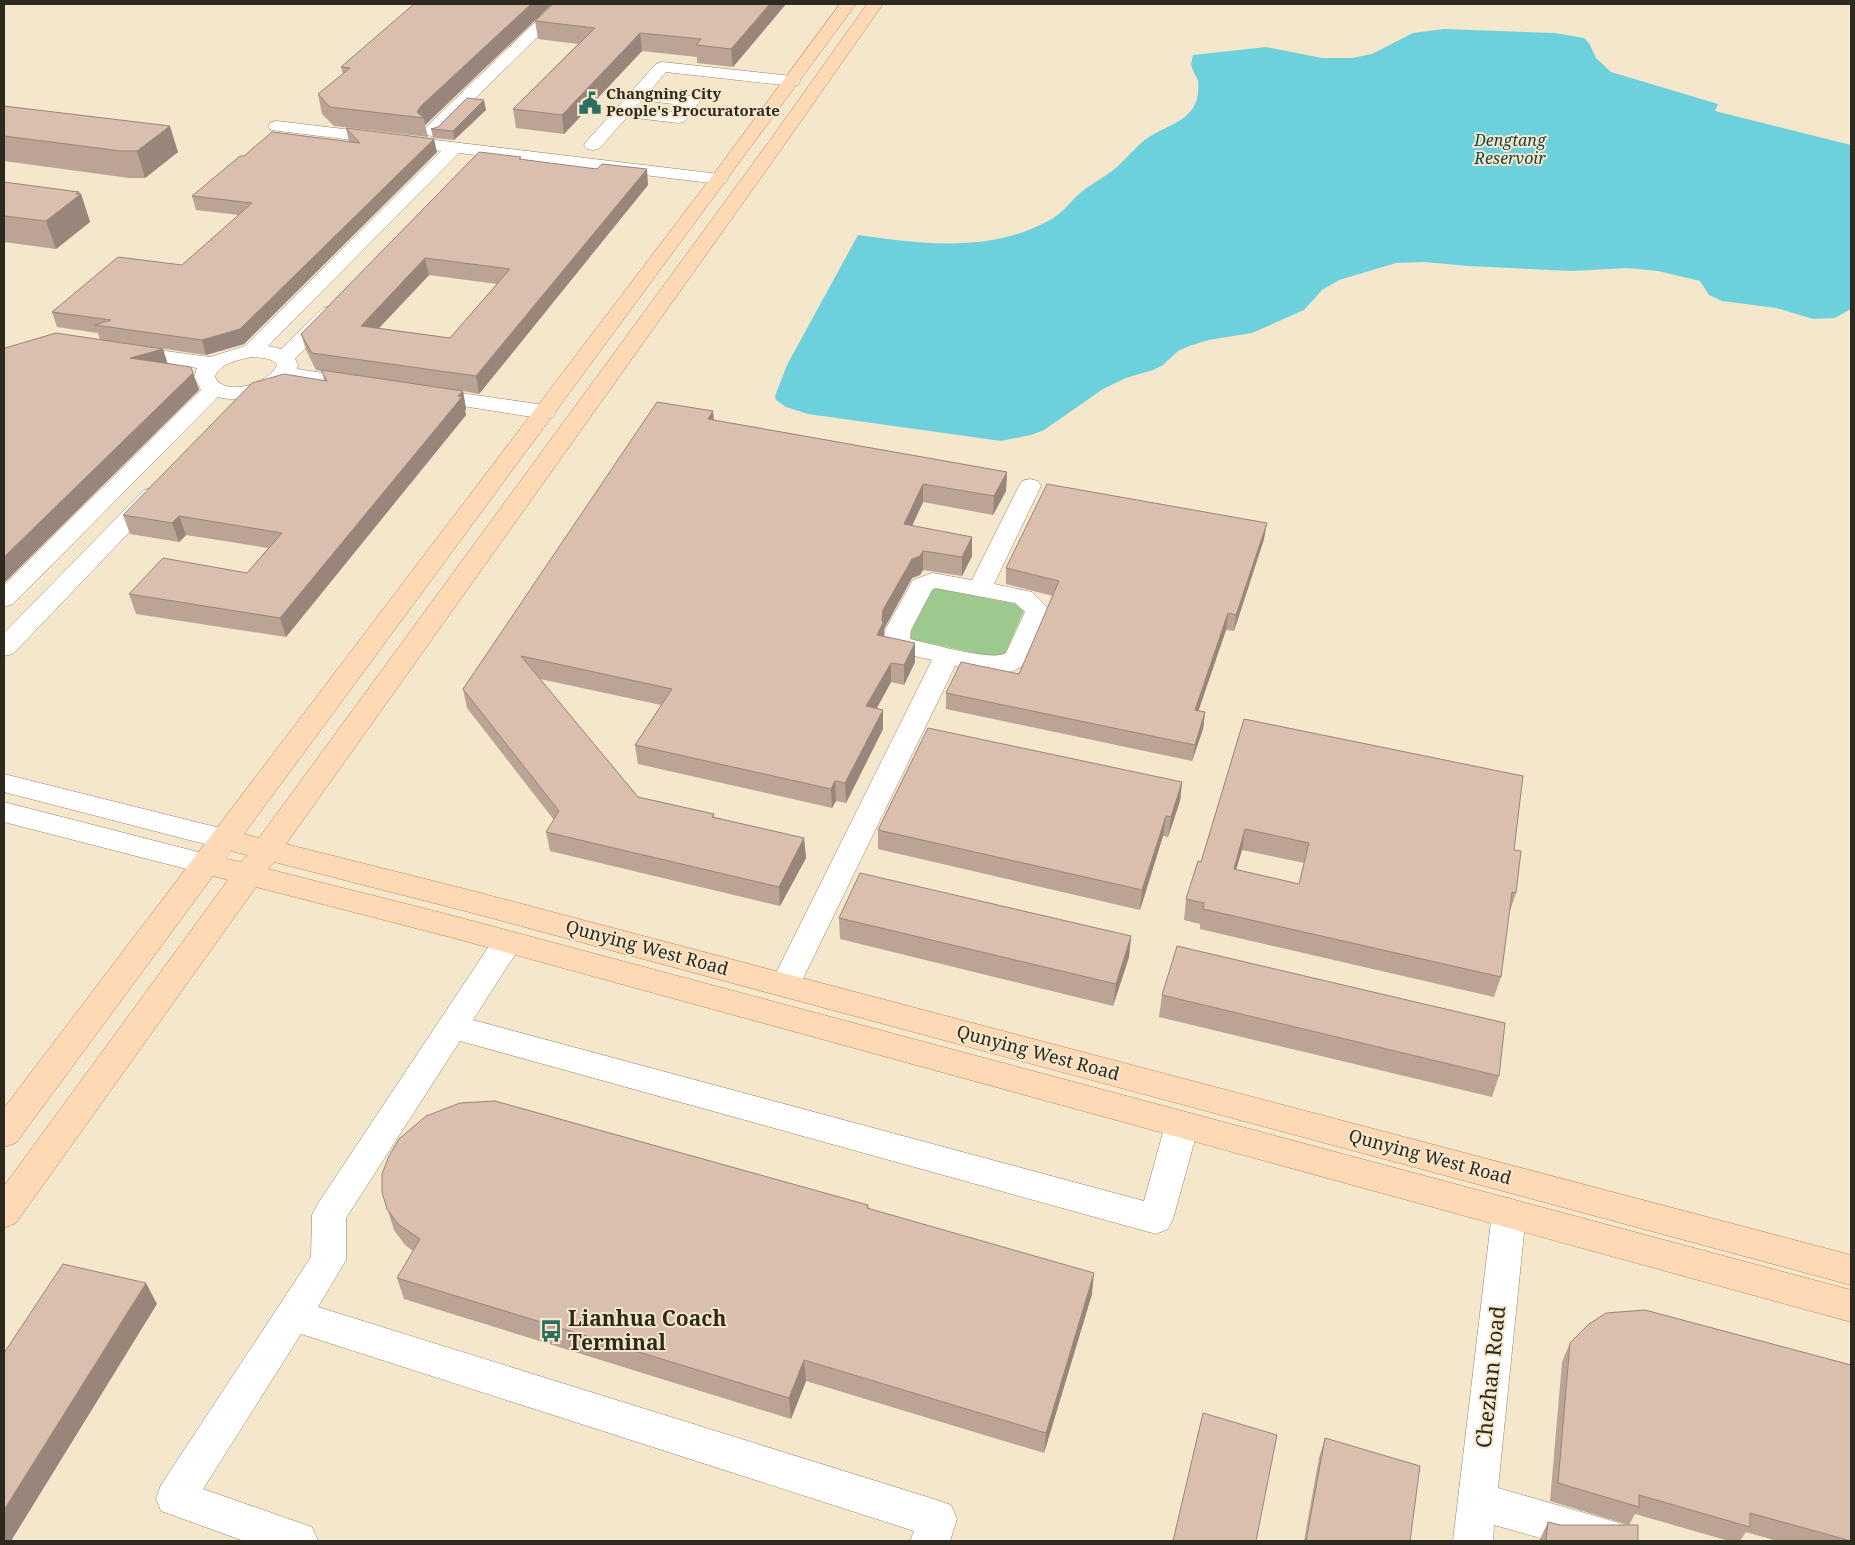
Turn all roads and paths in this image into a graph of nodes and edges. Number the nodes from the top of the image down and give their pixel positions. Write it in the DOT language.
graph roads {
  1 [pos="563,4"];
  2 [pos="848,4"];
  3 [pos="875,4"];
  4 [pos="792,81"];
  5 [pos="638,94"];
  6 [pos="623,111"];
  7 [pos="277,126"];
  8 [pos="432,131"];
  9 [pos="593,145"];
  10 [pos="455,147"];
  11 [pos="486,151"];
  12 [pos="472,165"];
  13 [pos="719,179"];
  14 [pos="340,301"];
  15 [pos="106,348"];
  16 [pos="252,351"];
  17 [pos="214,364"];
  18 [pos="285,366"];
  19 [pos="382,388"];
  20 [pos="214,389"];
  21 [pos="252,392"];
  22 [pos="411,392"];
  23 [pos="545,412"];
  24 [pos="231,413"];
  25 [pos="169,477"];
  26 [pos="1030,486"];
  27 [pos="980,588"];
  28 [pos="4,599"];
  29 [pos="4,648"];
  30 [pos="947,656"];
  31 [pos="4,783"];
  32 [pos="4,812"];
  33 [pos="224,839"];
  34 [pos="258,862"];
  35 [pos="206,864"];
  36 [pos="508,942"];
  37 [pos="784,985"];
  38 [pos="452,1027"];
  39 [pos="1182,1125"];
  40 [pos="4,1133"];
  41 [pos="4,1213"];
  42 [pos="1509,1213"];
  43 [pos="1851,1270"];
  44 [pos="1851,1306"];
  45 [pos="293,1315"];
  46 [pos="1478,1501"];
  47 [pos="298,1541"];
  48 [pos="930,1541"];
  49 [pos="1473,1541"];
  50 [pos="1616,1541"];
  1 -- 8 [label="street"];
  2 -- 4 [label="main road"];
  3 -- 34 [label="main road"];
  4 -- 5 [label="street"];
  4 -- 13 [label="main road"];
  5 -- 6 [label="street"];
  5 -- 6 [label="street"];
  6 -- 9 [label="street"];
  7 -- 10 [label="street"];
  10 -- 11 [label="street"];
  10 -- 16 [label="street"];
  11 -- 12 [label="street"];
  11 -- 13 [label="street"];
  13 -- 23 [label="main road"];
  14 -- 18 [label="street"];
  15 -- 17 [label="street"];
  16 -- 17 [label="street"];
  16 -- 18 [label="street"];
  17 -- 20 [label="street"];
  18 -- 19 [label="street"];
  18 -- 21 [label="street"];
  20 -- 21 [label="street"];
  20 -- 28 [label="street"];
  21 -- 24 [label="street"];
  22 -- 23 [label="street"];
  23 -- 33 [label="main road"];
  25 -- 29 [label="street"];
  26 -- 27 [label="street"];
  27 -- 30 [label="street"];
  27 -- 30 [label="street"];
  30 -- 37 [label="street"];
  31 -- 33 [label="street"];
  32 -- 35 [label="street"];
  33 -- 34 [label="main road, Qunying West Road"];
  33 -- 35 [label="main road"];
  34 -- 35 [label="main road"];
  34 -- 36 [label="main road, Qunying West Road"];
  34 -- 37 [label="main road, Qunying West Road"];
  34 -- 41 [label="main road"];
  35 -- 40 [label="main road"];
  36 -- 38 [label="street"];
  36 -- 39 [label="main road, Qunying West Road"];
  37 -- 43 [label="main road, Qunying West Road"];
  38 -- 39 [label="street"];
  38 -- 45 [label="street"];
  39 -- 42 [label="main road, Qunying West Road"];
  42 -- 44 [label="main road, Qunying West Road"];
  42 -- 46 [label="street, Chezhan Road"];
  45 -- 47 [label="street"];
  45 -- 48 [label="street"];
  46 -- 49 [label="street, Chezhan Road"];
  46 -- 50 [label="street"];
}
